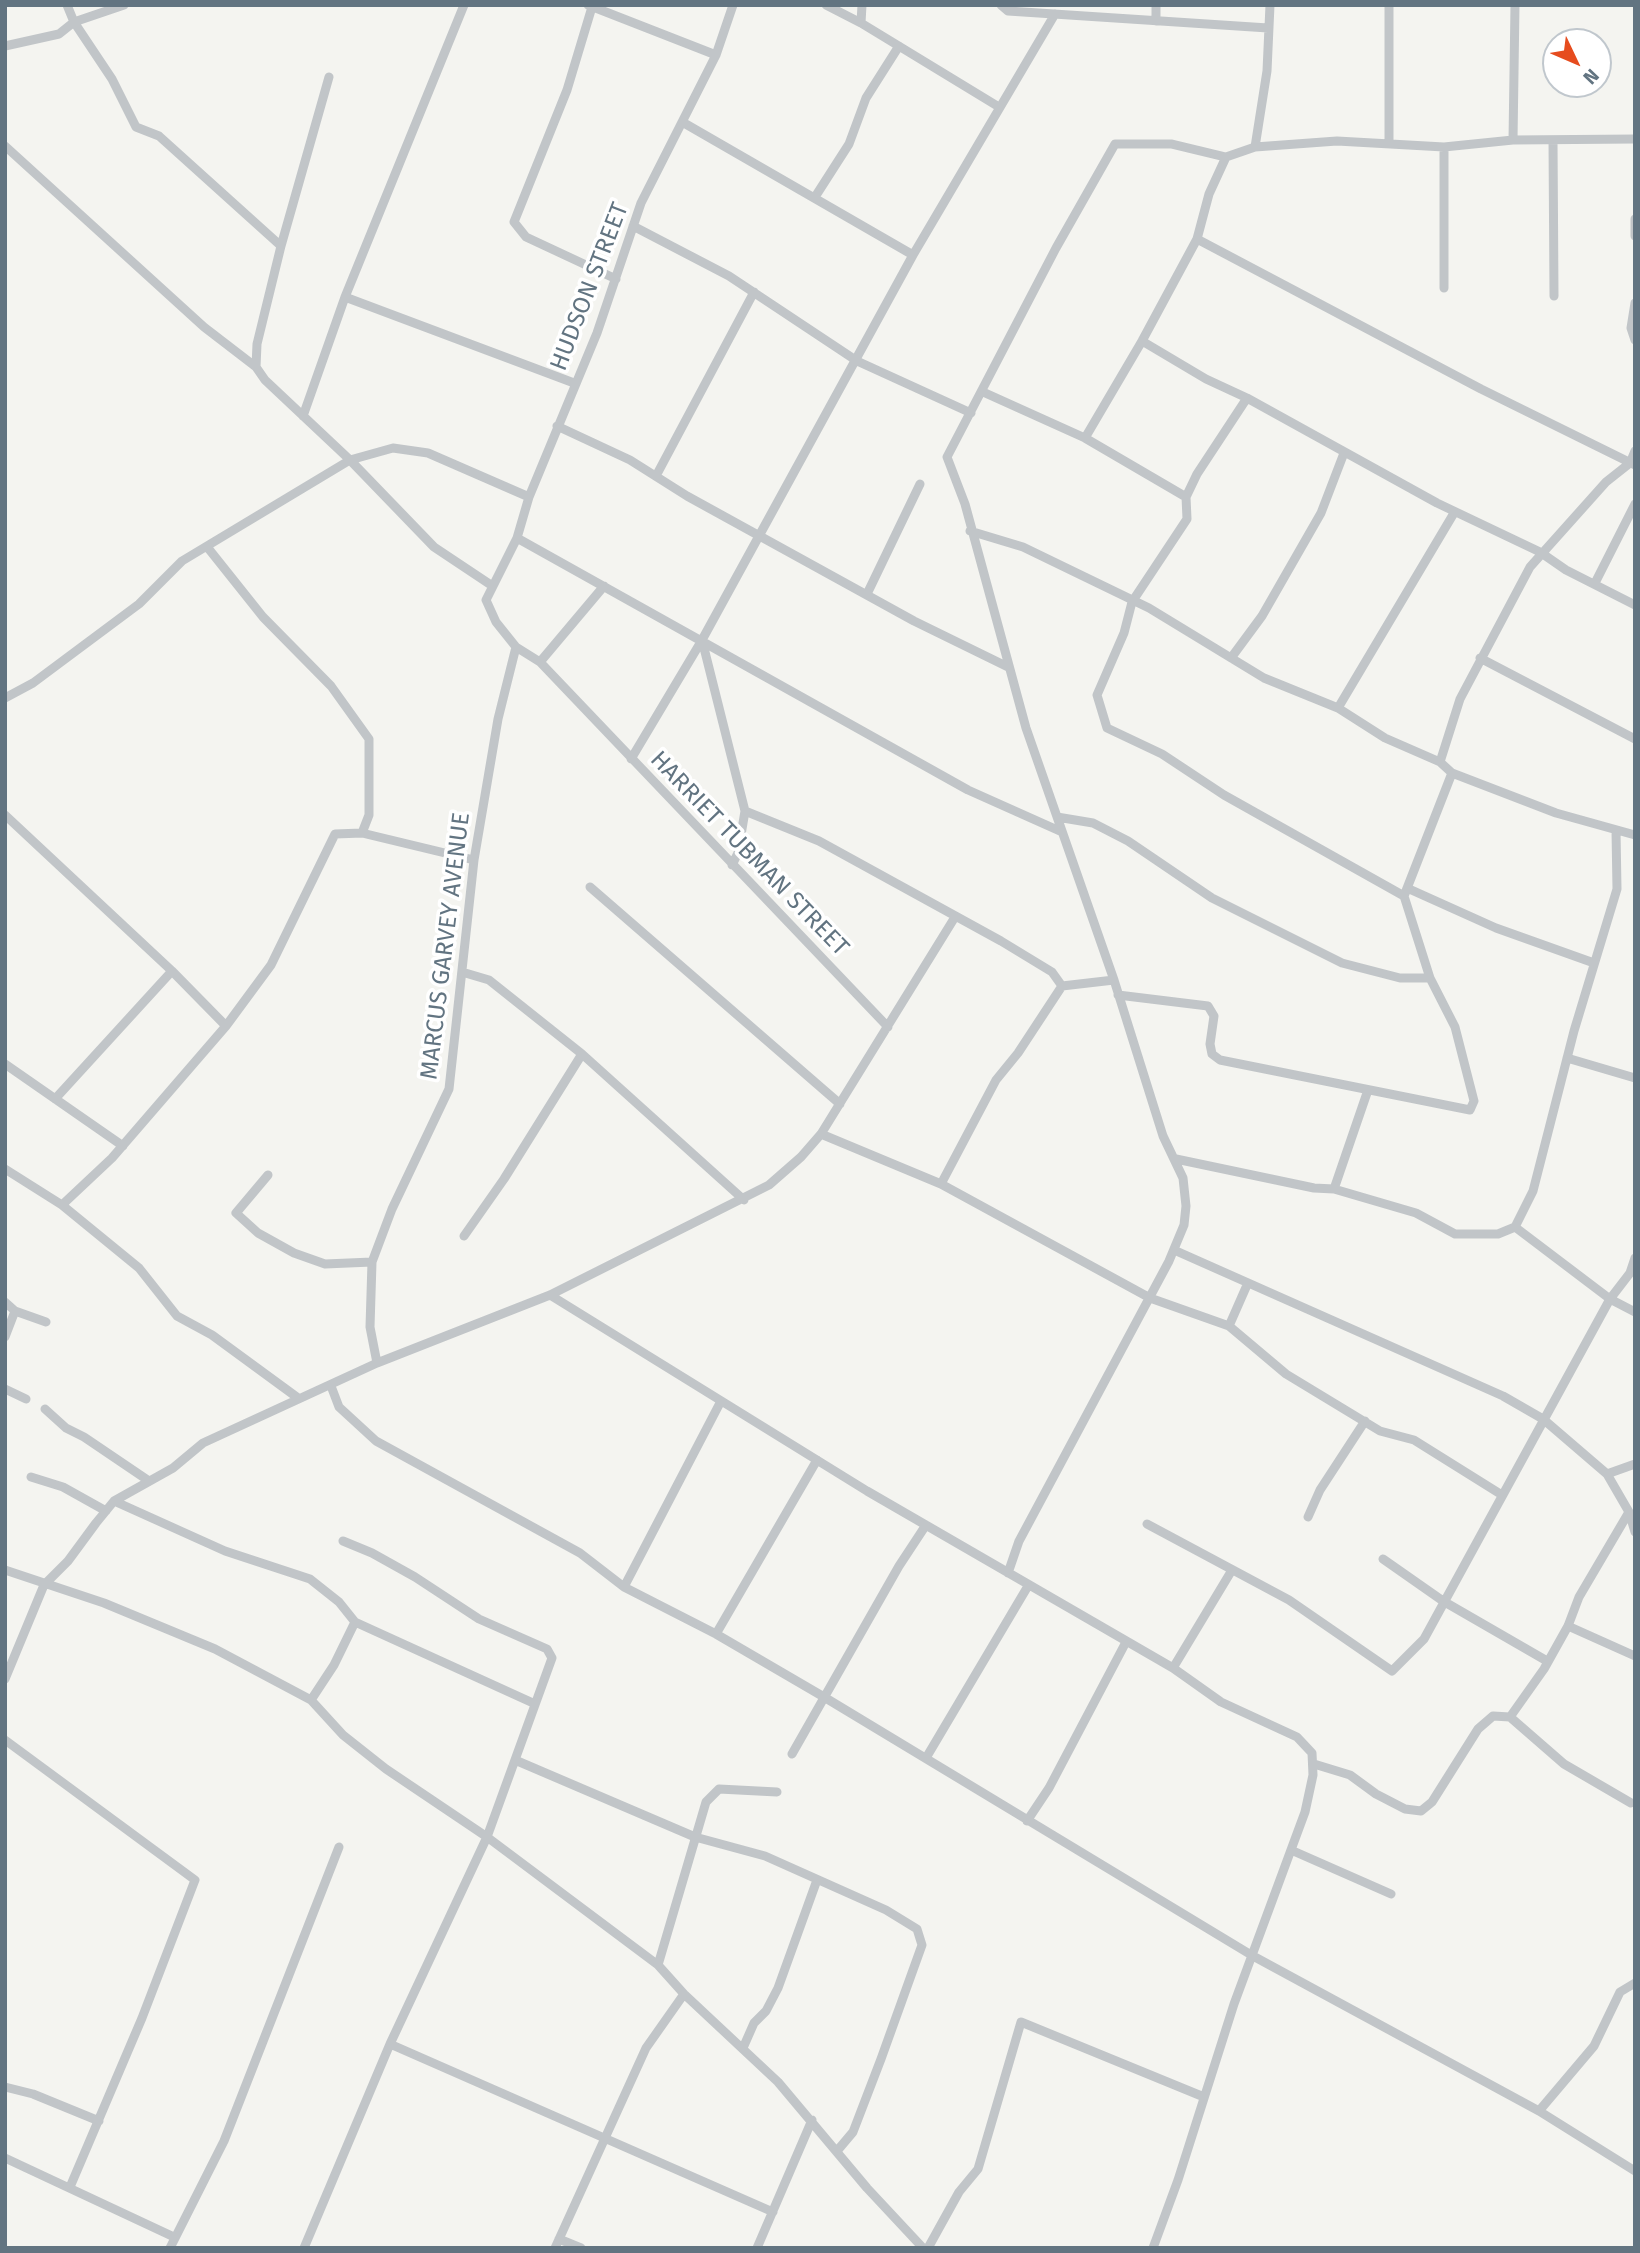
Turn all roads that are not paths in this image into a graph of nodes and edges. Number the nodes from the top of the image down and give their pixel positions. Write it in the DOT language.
graph roads {
  1 [pos="67,5"];
  2 [pos="124,5"];
  3 [pos="464,5"];
  4 [pos="733,5"];
  5 [pos="825,5"];
  6 [pos="862,5"];
  7 [pos="1001,5"];
  8 [pos="1156,5"];
  9 [pos="1270,5"];
  10 [pos="1389,5"];
  11 [pos="1515,5"];
  12 [pos="590,6"];
  13 [pos="1055,14"];
  14 [pos="1156,21"];
  15 [pos="74,22"];
  16 [pos="861,23"];
  17 [pos="1268,29"];
  18 [pos="5,46"];
  19 [pos="899,46"];
  20 [pos="716,55"];
  21 [pos="328,77"];
  22 [pos="999,107"];
  23 [pos="684,123"];
  24 [pos="1635,139"];
  25 [pos="1513,140"];
  26 [pos="1553,140"];
  27 [pos="1389,143"];
  28 [pos="5,146"];
  29 [pos="1255,147"];
  30 [pos="1444,147"];
  31 [pos="1226,157"];
  32 [pos="815,197"];
  33 [pos="1635,219"];
  34 [pos="634,226"];
  35 [pos="1635,236"];
  36 [pos="1197,239"];
  37 [pos="281,246"];
  38 [pos="913,255"];
  39 [pos="616,279"];
  40 [pos="1444,288"];
  41 [pos="754,292"];
  42 [pos="1554,296"];
  43 [pos="345,298"];
  44 [pos="1635,303"];
  45 [pos="1635,340"];
  46 [pos="1142,341"];
  47 [pos="857,361"];
  48 [pos="256,367"];
  49 [pos="574,383"];
  50 [pos="983,392"];
  51 [pos="1247,398"];
  52 [pos="971,413"];
  53 [pos="303,416"];
  54 [pos="557,426"];
  55 [pos="1084,438"];
  56 [pos="1635,451"];
  57 [pos="1344,453"];
  58 [pos="350,460"];
  59 [pos="1632,464"];
  60 [pos="656,476"];
  61 [pos="920,484"];
  62 [pos="529,497"];
  63 [pos="1186,497"];
  64 [pos="1635,504"];
  65 [pos="1454,513"];
  66 [pos="970,531"];
  67 [pos="758,535"];
  68 [pos="517,538"];
  69 [pos="208,548"];
  70 [pos="1540,552"];
  71 [pos="1595,583"];
  72 [pos="491,585"];
  73 [pos="604,586"];
  74 [pos="867,594"];
  75 [pos="1132,602"];
  76 [pos="1635,604"];
  77 [pos="702,640"];
  78 [pos="516,647"];
  79 [pos="1231,658"];
  80 [pos="1480,658"];
  81 [pos="540,662"];
  82 [pos="1008,667"];
  83 [pos="5,698"];
  84 [pos="1338,708"];
  85 [pos="1635,739"];
  86 [pos="632,759"];
  87 [pos="1440,762"];
  88 [pos="1452,772"];
  89 [pos="745,811"];
  90 [pos="5,815"];
  91 [pos="1057,817"];
  92 [pos="1616,831"];
  93 [pos="1062,832"];
  94 [pos="362,833"];
  95 [pos="1635,835"];
  96 [pos="474,860"];
  97 [pos="732,865"];
  98 [pos="590,887"];
  99 [pos="1406,892"];
  100 [pos="955,917"];
  101 [pos="1594,963"];
  102 [pos="173,971"];
  103 [pos="462,972"];
  104 [pos="1430,978"];
  105 [pos="1114,980"];
  106 [pos="1062,986"];
  107 [pos="1118,995"];
  108 [pos="226,1026"];
  109 [pos="887,1027"];
  110 [pos="582,1054"];
  111 [pos="1567,1058"];
  112 [pos="5,1064"];
  113 [pos="1635,1078"];
  114 [pos="1368,1090"];
  115 [pos="55,1100"];
  116 [pos="840,1104"];
  117 [pos="821,1134"];
  118 [pos="122,1146"];
  119 [pos="1176,1159"];
  120 [pos="5,1170"];
  121 [pos="268,1175"];
  122 [pos="941,1184"];
  123 [pos="1334,1189"];
  124 [pos="744,1200"];
  125 [pos="62,1205"];
  126 [pos="1516,1227"];
  127 [pos="464,1236"];
  128 [pos="1174,1250"];
  129 [pos="1635,1258"];
  130 [pos="372,1262"];
  131 [pos="1247,1284"];
  132 [pos="550,1295"];
  133 [pos="1150,1298"];
  134 [pos="1610,1299"];
  135 [pos="5,1302"];
  136 [pos="15,1311"];
  137 [pos="1635,1312"];
  138 [pos="46,1322"];
  139 [pos="1229,1326"];
  140 [pos="5,1337"];
  141 [pos="377,1363"];
  142 [pos="331,1386"];
  143 [pos="5,1390"];
  144 [pos="298,1398"];
  145 [pos="26,1399"];
  146 [pos="721,1401"];
  147 [pos="45,1409"];
  148 [pos="1543,1419"];
  149 [pos="1365,1421"];
  150 [pos="817,1460"];
  151 [pos="1635,1464"];
  152 [pos="1608,1474"];
  153 [pos="31,1478"];
  154 [pos="149,1481"];
  155 [pos="1502,1495"];
  156 [pos="114,1501"];
  157 [pos="106,1511"];
  158 [pos="1629,1512"];
  159 [pos="1307,1517"];
  160 [pos="1147,1524"];
  161 [pos="926,1525"];
  162 [pos="1635,1532"];
  163 [pos="343,1541"];
  164 [pos="1383,1559"];
  165 [pos="5,1570"];
  166 [pos="1232,1570"];
  167 [pos="1008,1573"];
  168 [pos="44,1585"];
  169 [pos="1028,1586"];
  170 [pos="624,1587"];
  171 [pos="1443,1601"];
  172 [pos="355,1622"];
  173 [pos="1568,1626"];
  174 [pos="716,1634"];
  175 [pos="1126,1642"];
  176 [pos="1635,1656"];
  177 [pos="1548,1661"];
  178 [pos="1173,1668"];
  179 [pos="5,1679"];
  180 [pos="824,1697"];
  181 [pos="311,1700"];
  182 [pos="533,1703"];
  183 [pos="1510,1717"];
  184 [pos="5,1740"];
  185 [pos="792,1754"];
  186 [pos="926,1758"];
  187 [pos="515,1760"];
  188 [pos="1314,1763"];
  189 [pos="777,1792"];
  190 [pos="1631,1804"];
  191 [pos="1027,1821"];
  192 [pos="487,1837"];
  193 [pos="695,1837"];
  194 [pos="339,1847"];
  195 [pos="1291,1850"];
  196 [pos="817,1880"];
  197 [pos="1391,1894"];
  198 [pos="1253,1956"];
  199 [pos="658,1965"];
  200 [pos="1635,1983"];
  201 [pos="684,1994"];
  202 [pos="390,2044"];
  203 [pos="743,2048"];
  204 [pos="5,2087"];
  205 [pos="1204,2097"];
  206 [pos="1539,2111"];
  207 [pos="812,2120"];
  208 [pos="99,2121"];
  209 [pos="604,2138"];
  210 [pos="836,2151"];
  211 [pos="5,2158"];
  212 [pos="1635,2171"];
  213 [pos="70,2187"];
  214 [pos="773,2212"];
  215 [pos="174,2237"];
  216 [pos="557,2243"];
  217 [pos="170,2248"];
  218 [pos="303,2248"];
  219 [pos="580,2248"];
  220 [pos="757,2248"];
  221 [pos="925,2248"];
  222 [pos="1153,2248"];
  1 -- 15 [label="street"];
  2 -- 15 [label="street"];
  3 -- 43 [label="street"];
  4 -- 20 [label="street, HUDSON STREET"];
  5 -- 16 [label="street"];
  6 -- 16 [label="street"];
  7 -- 13 [label="street"];
  8 -- 14 [label="street"];
  9 -- 17 [label="street"];
  10 -- 27 [label="street"];
  11 -- 25 [label="street"];
  12 -- 20 [label="street"];
  12 -- 39 [label="street"];
  13 -- 14 [label="street"];
  13 -- 22 [label="street"];
  14 -- 17 [label="street"];
  15 -- 18 [label="street"];
  15 -- 37 [label="street"];
  16 -- 19 [label="street"];
  17 -- 29 [label="street"];
  19 -- 22 [label="street"];
  19 -- 32 [label="street"];
  20 -- 23 [label="street, HUDSON STREET"];
  21 -- 37 [label="street"];
  22 -- 38 [label="street"];
  23 -- 32 [label="street"];
  23 -- 34 [label="street, HUDSON STREET"];
  24 -- 26 [label="street"];
  25 -- 26 [label="street"];
  25 -- 30 [label="street"];
  26 -- 42 [label="street"];
  27 -- 29 [label="street"];
  27 -- 30 [label="street"];
  28 -- 48 [label="street"];
  29 -- 31 [label="street"];
  30 -- 40 [label="street"];
  31 -- 36 [label="street"];
  31 -- 50 [label="street"];
  32 -- 38 [label="street"];
  33 -- 35 [label="street"];
  34 -- 39 [label="street, HUDSON STREET"];
  34 -- 41 [label="street"];
  36 -- 46 [label="street"];
  36 -- 59 [label="street"];
  37 -- 48 [label="street"];
  38 -- 47 [label="street"];
  39 -- 49 [label="street, HUDSON STREET"];
  41 -- 47 [label="street"];
  41 -- 60 [label="street"];
  43 -- 49 [label="street"];
  43 -- 53 [label="street"];
  44 -- 45 [label="street"];
  46 -- 51 [label="street"];
  46 -- 55 [label="street"];
  47 -- 52 [label="street"];
  47 -- 67 [label="street"];
  48 -- 53 [label="street"];
  49 -- 54 [label="street, HUDSON STREET"];
  50 -- 52 [label="street"];
  50 -- 55 [label="street"];
  51 -- 57 [label="street"];
  51 -- 63 [label="street"];
  52 -- 66 [label="street"];
  53 -- 58 [label="street"];
  54 -- 60 [label="street"];
  54 -- 62 [label="street, HUDSON STREET"];
  55 -- 63 [label="street"];
  56 -- 59 [label="street"];
  57 -- 65 [label="street"];
  57 -- 79 [label="street"];
  58 -- 62 [label="street"];
  58 -- 69 [label="street"];
  58 -- 72 [label="street"];
  59 -- 70 [label="street"];
  60 -- 67 [label="street"];
  61 -- 74 [label="street"];
  62 -- 68 [label="street, HUDSON STREET"];
  63 -- 75 [label="street"];
  64 -- 71 [label="street"];
  65 -- 70 [label="street"];
  65 -- 84 [label="street"];
  66 -- 75 [label="street"];
  66 -- 82 [label="street"];
  67 -- 74 [label="street"];
  67 -- 77 [label="street"];
  68 -- 72 [label="street, HUDSON STREET"];
  68 -- 73 [label="street"];
  69 -- 83 [label="street"];
  69 -- 94 [label="street"];
  70 -- 71 [label="street"];
  70 -- 80 [label="street"];
  71 -- 76 [label="street"];
  72 -- 78 [label="street"];
  73 -- 77 [label="street"];
  73 -- 81 [label="street"];
  74 -- 82 [label="street"];
  75 -- 79 [label="street"];
  75 -- 99 [label="street"];
  77 -- 86 [label="street"];
  77 -- 89 [label="street"];
  77 -- 93 [label="street"];
  78 -- 81 [label="street, HARRIET TUBMAN STREET"];
  78 -- 96 [label="street, MARCUS GARVEY AVENUE"];
  79 -- 84 [label="street"];
  80 -- 85 [label="street"];
  80 -- 87 [label="street"];
  81 -- 86 [label="street, HARRIET TUBMAN STREET"];
  82 -- 91 [label="street"];
  84 -- 87 [label="street"];
  86 -- 97 [label="street, HARRIET TUBMAN STREET"];
  87 -- 88 [label="street"];
  88 -- 92 [label="street"];
  88 -- 99 [label="street"];
  89 -- 97 [label="street"];
  89 -- 100 [label="street"];
  90 -- 102 [label="street"];
  91 -- 93 [label="street"];
  91 -- 104 [label="street"];
  92 -- 95 [label="street"];
  92 -- 101 [label="street"];
  93 -- 105 [label="street"];
  94 -- 96 [label="street"];
  94 -- 108 [label="street"];
  96 -- 103 [label="street, MARCUS GARVEY AVENUE"];
  97 -- 109 [label="street, HARRIET TUBMAN STREET"];
  98 -- 116 [label="street"];
  99 -- 101 [label="street"];
  99 -- 104 [label="street"];
  100 -- 106 [label="street"];
  100 -- 109 [label="street"];
  101 -- 111 [label="street"];
  102 -- 108 [label="street"];
  102 -- 115 [label="street"];
  103 -- 110 [label="street"];
  103 -- 130 [label="street, MARCUS GARVEY AVENUE"];
  104 -- 114 [label="street"];
  105 -- 106 [label="street"];
  105 -- 107 [label="street"];
  106 -- 122 [label="street"];
  107 -- 114 [label="street"];
  107 -- 119 [label="street"];
  108 -- 118 [label="street"];
  109 -- 116 [label="street"];
  110 -- 124 [label="street"];
  110 -- 127 [label="street"];
  111 -- 113 [label="street"];
  111 -- 126 [label="street"];
  112 -- 115 [label="street"];
  114 -- 123 [label="street"];
  115 -- 118 [label="street"];
  116 -- 117 [label="street"];
  117 -- 122 [label="street"];
  117 -- 124 [label="street"];
  118 -- 125 [label="street"];
  119 -- 123 [label="street"];
  119 -- 128 [label="street"];
  120 -- 125 [label="street"];
  121 -- 130 [label="street"];
  122 -- 133 [label="street"];
  123 -- 126 [label="street"];
  124 -- 132 [label="street"];
  125 -- 144 [label="street"];
  126 -- 134 [label="street"];
  128 -- 131 [label="street"];
  128 -- 133 [label="street"];
  129 -- 134 [label="street"];
  130 -- 141 [label="street, MARCUS GARVEY AVENUE"];
  131 -- 139 [label="street"];
  131 -- 148 [label="street"];
  132 -- 141 [label="street"];
  132 -- 146 [label="street"];
  133 -- 139 [label="street"];
  133 -- 167 [label="street"];
  134 -- 137 [label="street"];
  134 -- 148 [label="street"];
  135 -- 136 [label="street"];
  136 -- 138 [label="street"];
  136 -- 140 [label="street"];
  139 -- 149 [label="street"];
  141 -- 142 [label="street"];
  142 -- 144 [label="street"];
  142 -- 170 [label="street"];
  143 -- 145 [label="street"];
  144 -- 154 [label="street"];
  146 -- 150 [label="street"];
  146 -- 170 [label="street"];
  147 -- 154 [label="street"];
  148 -- 152 [label="street"];
  148 -- 155 [label="street"];
  149 -- 155 [label="street"];
  149 -- 159 [label="street"];
  150 -- 161 [label="street"];
  150 -- 174 [label="street"];
  151 -- 152 [label="street"];
  152 -- 158 [label="street"];
  153 -- 157 [label="street"];
  154 -- 156 [label="street"];
  155 -- 171 [label="street"];
  156 -- 157 [label="street"];
  156 -- 172 [label="street"];
  157 -- 168 [label="street"];
  158 -- 162 [label="street"];
  158 -- 173 [label="street"];
  160 -- 166 [label="street"];
  161 -- 167 [label="street"];
  161 -- 180 [label="street"];
  163 -- 182 [label="street"];
  164 -- 171 [label="street"];
  165 -- 168 [label="street"];
  166 -- 171 [label="street"];
  166 -- 178 [label="street"];
  167 -- 169 [label="street"];
  168 -- 179 [label="street"];
  168 -- 181 [label="street"];
  169 -- 175 [label="street"];
  169 -- 186 [label="street"];
  170 -- 174 [label="street"];
  171 -- 177 [label="street"];
  172 -- 181 [label="street"];
  172 -- 182 [label="street"];
  173 -- 176 [label="street"];
  173 -- 177 [label="street"];
  174 -- 180 [label="street"];
  175 -- 178 [label="street"];
  175 -- 191 [label="street"];
  177 -- 183 [label="street"];
  178 -- 188 [label="street"];
  180 -- 185 [label="street"];
  180 -- 186 [label="street"];
  181 -- 192 [label="street"];
  182 -- 187 [label="street"];
  183 -- 188 [label="street"];
  183 -- 190 [label="street"];
  184 -- 208 [label="street"];
  186 -- 191 [label="street"];
  187 -- 192 [label="street"];
  187 -- 193 [label="street"];
  188 -- 195 [label="street"];
  189 -- 193 [label="street"];
  191 -- 198 [label="street"];
  192 -- 199 [label="street"];
  192 -- 202 [label="street"];
  193 -- 196 [label="street"];
  193 -- 199 [label="street"];
  194 -- 215 [label="street"];
  195 -- 197 [label="street"];
  195 -- 198 [label="street"];
  196 -- 203 [label="street"];
  196 -- 210 [label="street"];
  198 -- 205 [label="street"];
  198 -- 206 [label="street"];
  199 -- 201 [label="street"];
  200 -- 206 [label="street"];
  201 -- 203 [label="street"];
  201 -- 209 [label="street"];
  202 -- 209 [label="street"];
  202 -- 218 [label="street"];
  203 -- 207 [label="street"];
  204 -- 208 [label="street"];
  205 -- 221 [label="street"];
  205 -- 222 [label="street"];
  206 -- 212 [label="street"];
  207 -- 210 [label="street"];
  207 -- 214 [label="street"];
  208 -- 213 [label="street"];
  209 -- 214 [label="street"];
  209 -- 216 [label="street"];
  210 -- 221 [label="street"];
  211 -- 213 [label="street"];
  213 -- 215 [label="street"];
  214 -- 220 [label="street"];
  215 -- 217 [label="street"];
  216 -- 219 [label="street"];
}
